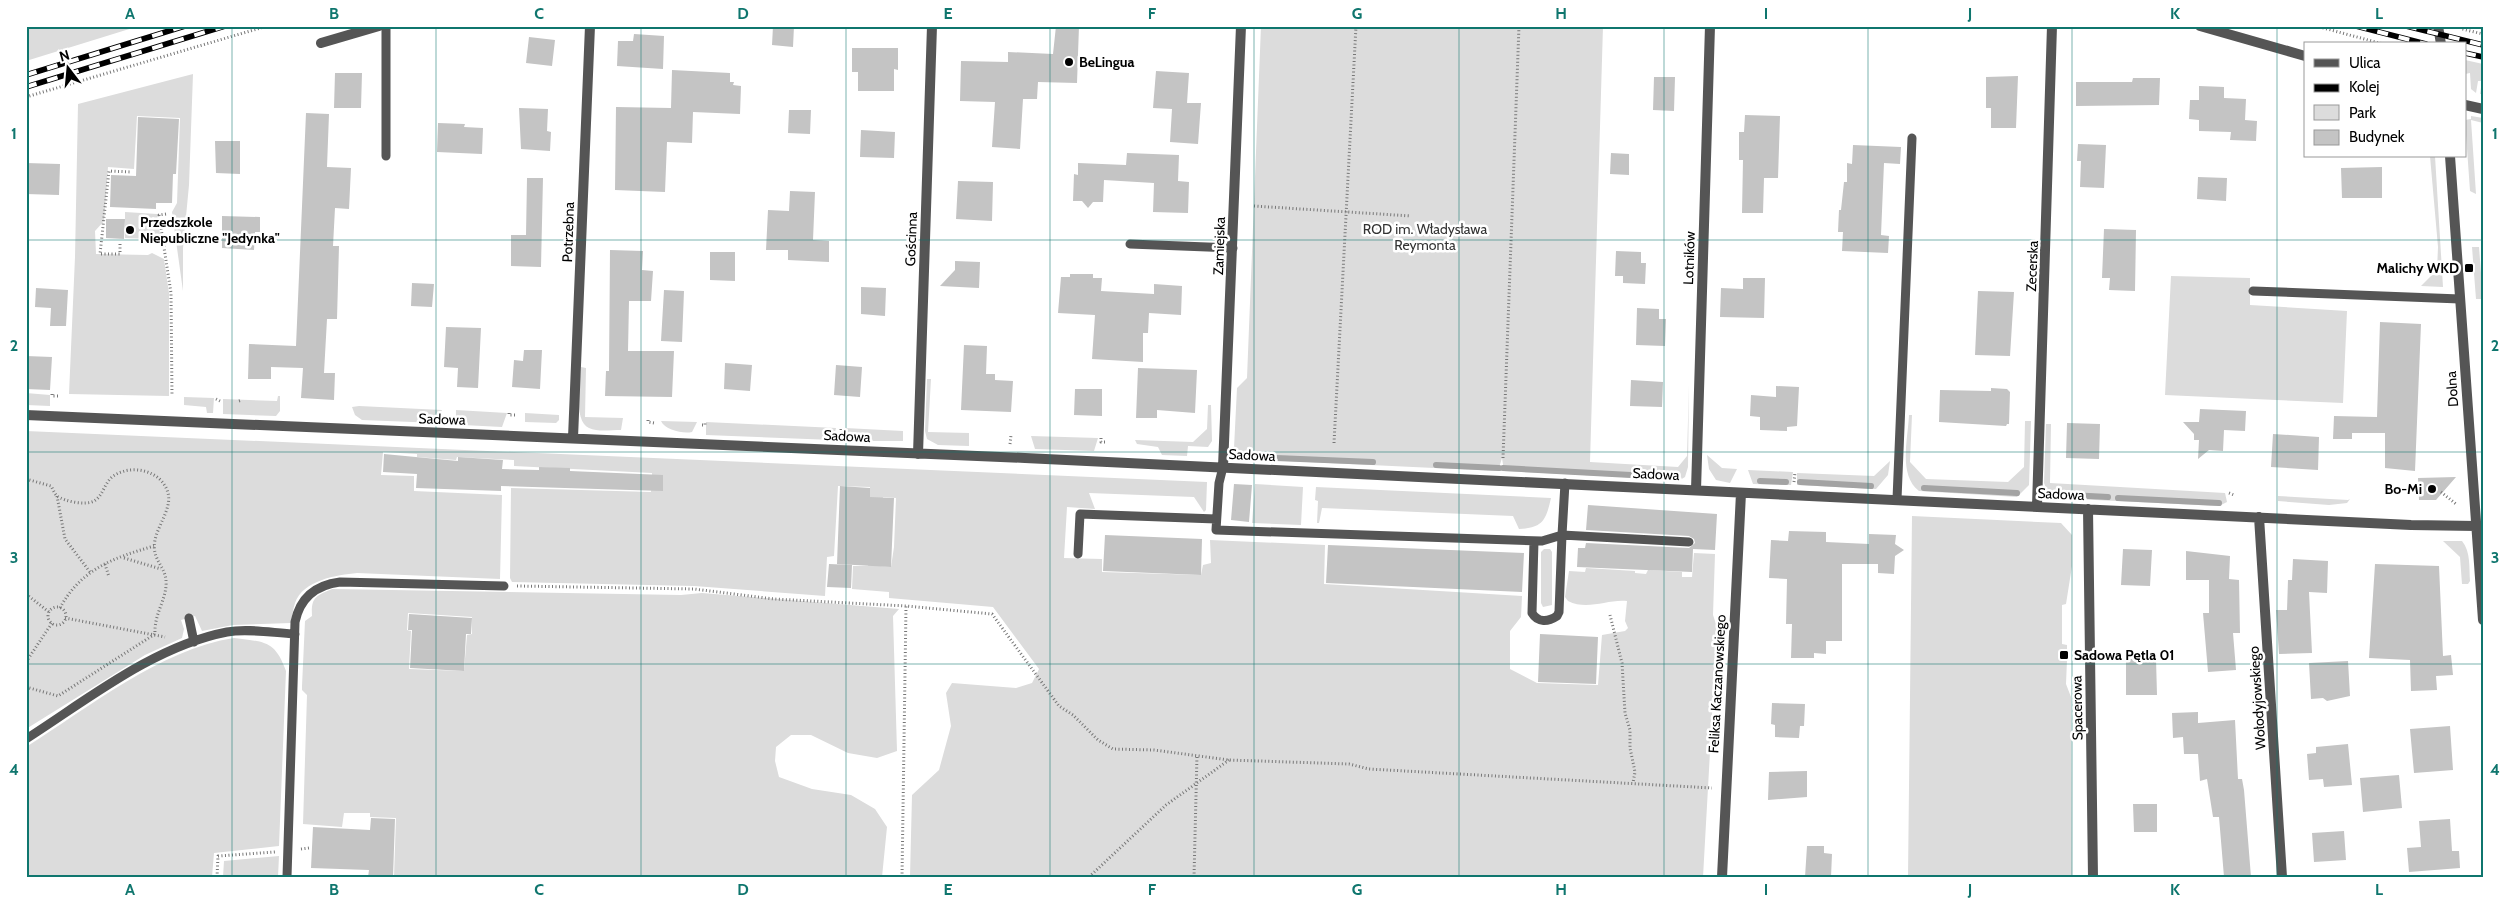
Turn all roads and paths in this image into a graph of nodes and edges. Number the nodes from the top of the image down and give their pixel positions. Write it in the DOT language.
graph roads {
  1 [pos="267,26"];
  2 [pos="379,26"];
  3 [pos="386,26"];
  4 [pos="590,26"];
  5 [pos="932,26"];
  6 [pos="1241,26"];
  7 [pos="1356,26"];
  8 [pos="1519,26"];
  9 [pos="1710,26"];
  10 [pos="2052,26"];
  11 [pos="2200,26"];
  12 [pos="2316,26"];
  13 [pos="2438,26"];
  14 [pos="2462,26"];
  15 [pos="2483,34"];
  16 [pos="2375,42"];
  17 [pos="2441,42"];
  18 [pos="321,43"];
  19 [pos="2304,56"];
  20 [pos="26,97"];
  21 [pos="2466,105"];
  22 [pos="2483,109"];
  23 [pos="1912,138"];
  24 [pos="386,156"];
  25 [pos="2450,158"];
  26 [pos="132,172"];
  27 [pos="1254,206"];
  28 [pos="1347,212"];
  29 [pos="166,214"];
  30 [pos="1411,216"];
  31 [pos="120,244"];
  32 [pos="1130,244"];
  33 [pos="1233,248"];
  34 [pos="2253,291"];
  35 [pos="2460,299"];
  36 [pos="52,394"];
  37 [pos="59,396"];
  38 [pos="172,396"];
  39 [pos="509,413"];
  40 [pos="26,415"];
  41 [pos="515,415"];
  42 [pos="648,420"];
  43 [pos="654,423"];
  44 [pos="574,438"];
  45 [pos="1101,438"];
  46 [pos="1107,442"];
  47 [pos="1334,443"];
  48 [pos="918,454"];
  49 [pos="1503,458"];
  50 [pos="2472,460"];
  51 [pos="2483,460"];
  52 [pos="1223,467"];
  53 [pos="26,479"];
  54 [pos="1565,483"];
  55 [pos="1696,490"];
  56 [pos="1741,492"];
  57 [pos="2441,492"];
  58 [pos="2229,493"];
  59 [pos="2234,495"];
  60 [pos="57,496"];
  61 [pos="1897,499"];
  62 [pos="2456,504"];
  63 [pos="2037,506"];
  64 [pos="2088,509"];
  65 [pos="2259,517"];
  66 [pos="1216,518"];
  67 [pos="2476,526"];
  68 [pos="1562,535"];
  69 [pos="1534,541"];
  70 [pos="1689,542"];
  71 [pos="154,546"];
  72 [pos="1078,554"];
  73 [pos="123,558"];
  74 [pos="105,564"];
  75 [pos="161,569"];
  76 [pos="90,572"];
  77 [pos="110,577"];
  78 [pos="504,586"];
  79 [pos="26,594"];
  80 [pos="906,606"];
  81 [pos="60,608"];
  82 [pos="49,612"];
  83 [pos="1610,615"];
  84 [pos="65,618"];
  85 [pos="189,618"];
  86 [pos="2483,620"];
  87 [pos="52,624"];
  88 [pos="155,634"];
  89 [pos="295,634"];
  90 [pos="194,642"];
  91 [pos="26,662"];
  92 [pos="26,687"];
  93 [pos="26,739"];
  94 [pos="1197,755"];
  95 [pos="1229,760"];
  96 [pos="1197,781"];
  97 [pos="1634,783"];
  98 [pos="1726,789"];
  99 [pos="310,848"];
  100 [pos="288,850"];
  101 [pos="217,877"];
  102 [pos="287,877"];
  103 [pos="902,877"];
  104 [pos="1089,877"];
  105 [pos="1194,877"];
  106 [pos="1722,877"];
  107 [pos="2093,877"];
  108 [pos="2282,877"];
  1 -- 20 [label="path"];
  2 -- 18 [label="street"];
  3 -- 24 [label="lane"];
  4 -- 44 [label="street, Potrzebna"];
  5 -- 48 [label="street, Gościnna"];
  6 -- 33 [label="street, Zamiejska"];
  7 -- 28 [label="path"];
  8 -- 49 [label="path"];
  9 -- 55 [label="street, Lotników"];
  10 -- 63 [label="street, Zecerska"];
  11 -- 19 [label="street"];
  12 -- 16 [label="path"];
  13 -- 17 [label="street"];
  14 -- 15 [label="path"];
  21 -- 22 [label="street"];
  23 -- 61 [label="lane"];
  25 -- 35 [label="street, Dolna"];
  26 -- 31 [label="path"];
  27 -- 28 [label="path"];
  28 -- 30 [label="path"];
  28 -- 47 [label="path"];
  29 -- 38 [label="path"];
  32 -- 33 [label="lane"];
  33 -- 52 [label="street, Zamiejska"];
  34 -- 35 [label="lane"];
  35 -- 50 [label="street, Dolna"];
  36 -- 37 [label="path"];
  39 -- 41 [label="path"];
  40 -- 44 [label="street, Sadowa"];
  42 -- 43 [label="path"];
  44 -- 48 [label="street, Sadowa"];
  45 -- 46 [label="path"];
  48 -- 52 [label="street, Sadowa"];
  50 -- 51 [label="street"];
  50 -- 67 [label="street, Dolna"];
  52 -- 54 [label="street, Sadowa"];
  52 -- 66 [label="lane"];
  53 -- 60 [label="path"];
  54 -- 55 [label="street, Sadowa"];
  54 -- 68 [label="lane"];
  55 -- 56 [label="street, Sadowa"];
  56 -- 61 [label="street, Sadowa"];
  56 -- 98 [label="street, Feliksa Kaczanowskiego"];
  57 -- 62 [label="path"];
  58 -- 59 [label="path"];
  60 -- 71 [label="path"];
  60 -- 76 [label="path"];
  61 -- 63 [label="street, Sadowa"];
  63 -- 64 [label="street, Sadowa"];
  64 -- 65 [label="street, Sadowa"];
  64 -- 107 [label="street, Spacerowa"];
  65 -- 67 [label="street, Sadowa"];
  65 -- 108 [label="street, Wołodyjowskiego"];
  66 -- 69 [label="lane"];
  66 -- 72 [label="lane"];
  67 -- 86 [label="street, Dolna"];
  68 -- 69 [label="lane"];
  68 -- 69 [label="lane"];
  68 -- 70 [label="lane"];
  71 -- 73 [label="path"];
  71 -- 75 [label="path"];
  73 -- 74 [label="path"];
  73 -- 75 [label="path"];
  74 -- 76 [label="path"];
  74 -- 77 [label="path"];
  75 -- 88 [label="path"];
  76 -- 81 [label="path"];
  78 -- 80 [label="path"];
  78 -- 89 [label="lane"];
  79 -- 82 [label="path"];
  80 -- 94 [label="path"];
  80 -- 103 [label="path"];
  81 -- 82 [label="path"];
  81 -- 84 [label="path"];
  82 -- 87 [label="path"];
  83 -- 97 [label="path"];
  84 -- 87 [label="path"];
  84 -- 88 [label="path"];
  85 -- 90 [label="lane"];
  87 -- 91 [label="path"];
  88 -- 92 [label="path"];
  89 -- 90 [label="lane"];
  89 -- 100 [label="lane"];
  90 -- 93 [label="lane"];
  94 -- 95 [label="path"];
  94 -- 96 [label="path"];
  95 -- 96 [label="path"];
  95 -- 97 [label="path"];
  96 -- 104 [label="path"];
  96 -- 105 [label="path"];
  97 -- 98 [label="path"];
  98 -- 106 [label="street, Feliksa Kaczanowskiego"];
  99 -- 100 [label="path"];
  100 -- 101 [label="path"];
  100 -- 102 [label="lane"];
}
